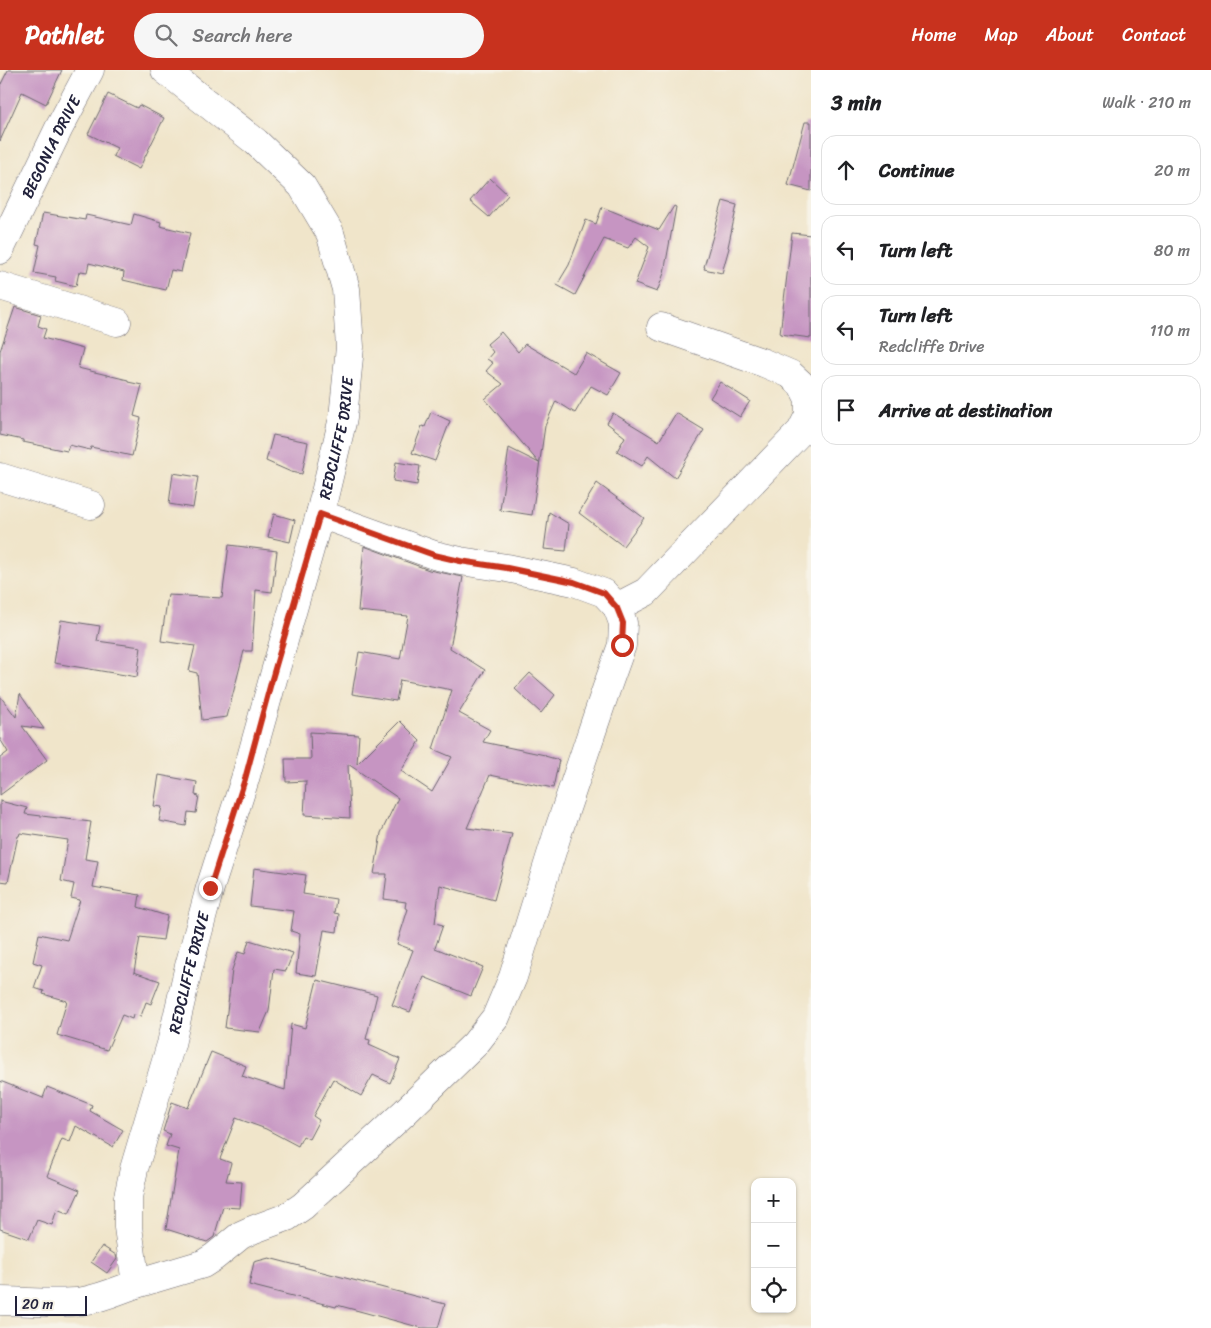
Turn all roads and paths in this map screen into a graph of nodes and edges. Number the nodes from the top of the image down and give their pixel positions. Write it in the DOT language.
graph roads {
  1 [pos="90,70"];
  2 [pos="165,70"];
  3 [pos="0,250"];
  4 [pos="0,286"];
  5 [pos="117,322"];
  6 [pos="661,327"];
  7 [pos="810,414"];
  8 [pos="0,477"];
  9 [pos="91,505"];
  10 [pos="320,514"];
  11 [pos="617,608"];
  12 [pos="136,1284"];
  13 [pos="0,1301"];
  1 -- 3 [label="street, BEGONIA DRIVE"];
  2 -- 10 [label="street, REDCLIFFE DRIVE"];
  4 -- 5 [label="street"];
  6 -- 7 [label="street"];
  7 -- 11 [label="street"];
  8 -- 9 [label="street"];
  10 -- 11 [label="street"];
  10 -- 12 [label="street, REDCLIFFE DRIVE"];
  11 -- 12 [label="street"];
  12 -- 13 [label="street"];
}
